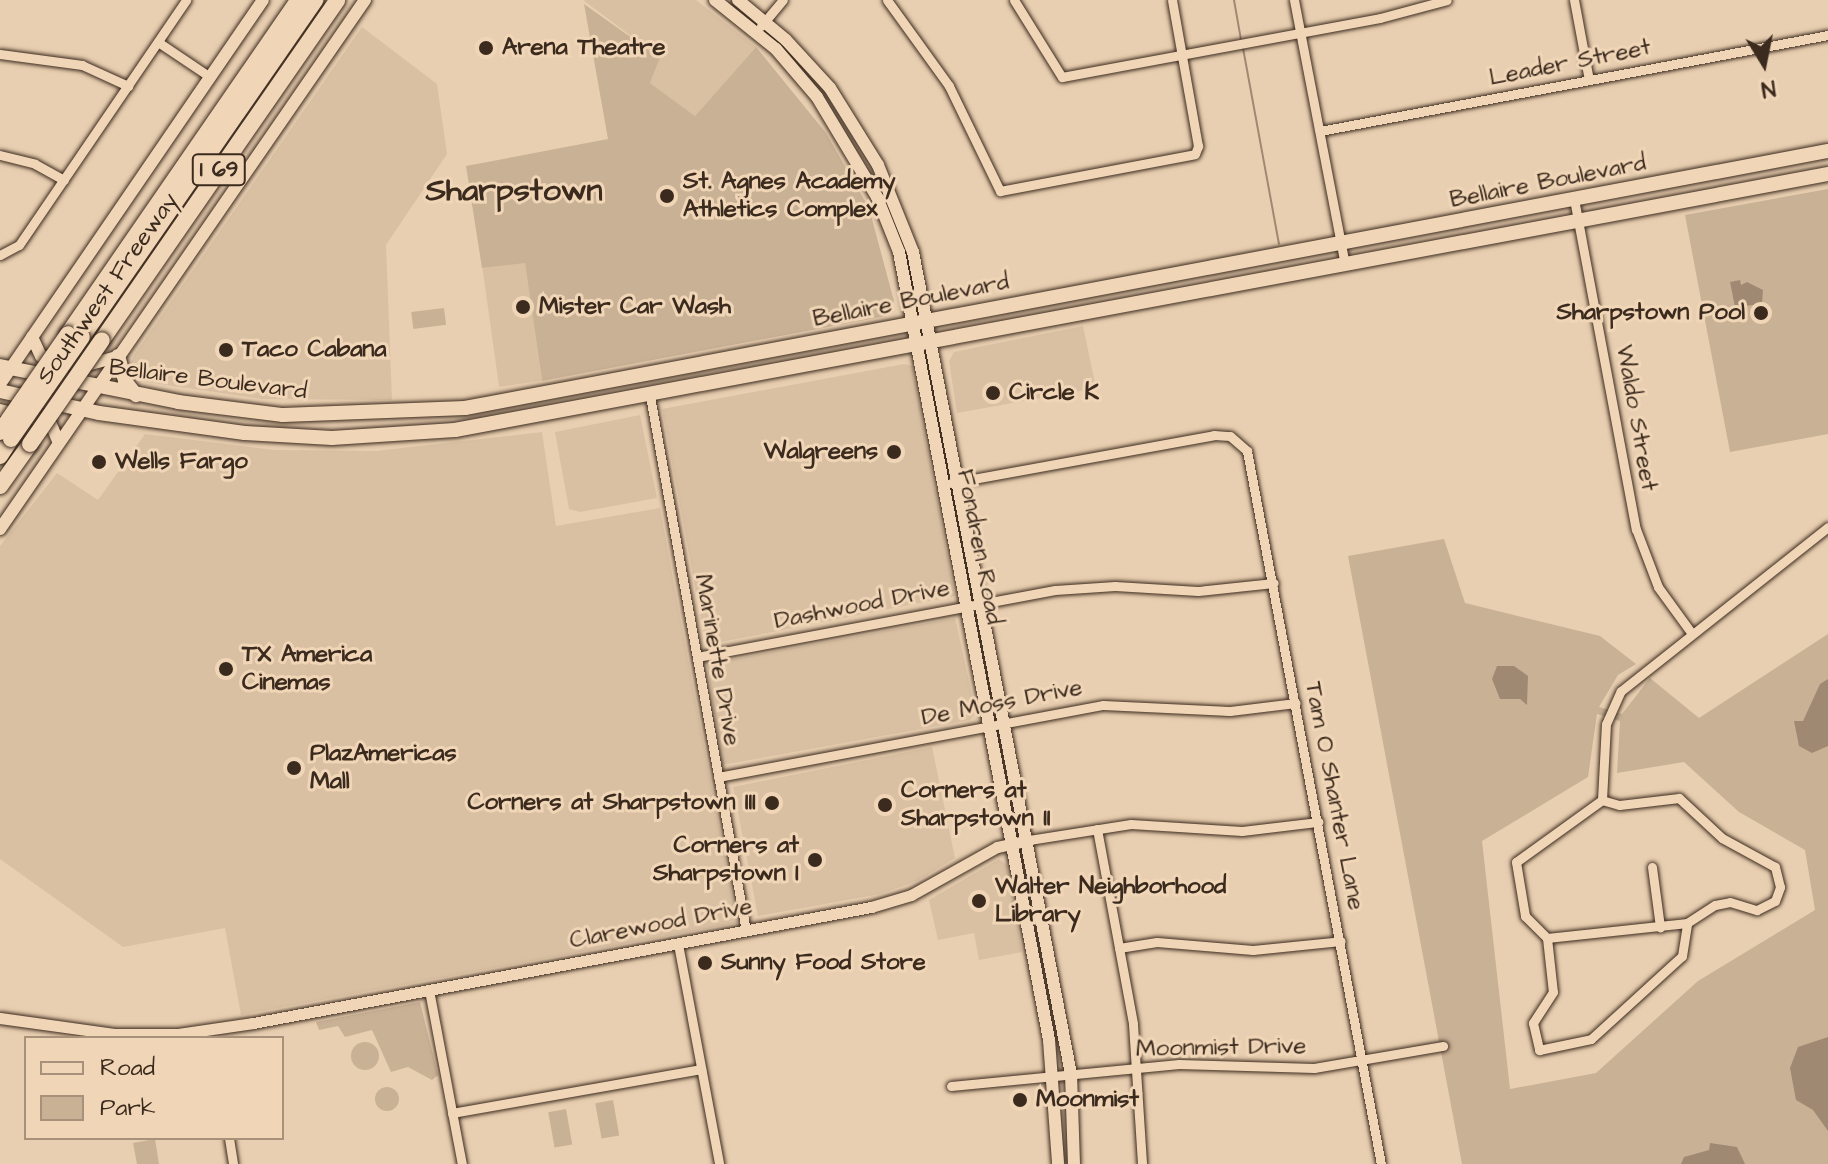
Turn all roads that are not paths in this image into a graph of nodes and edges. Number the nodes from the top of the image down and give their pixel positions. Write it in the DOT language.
graph roads {
  1 [pos="186,0"];
  2 [pos="263,0"];
  3 [pos="298,0"];
  4 [pos="315,0"];
  5 [pos="337,0"];
  6 [pos="365,0"];
  7 [pos="715,0"];
  8 [pos="738,0"];
  9 [pos="783,0"];
  10 [pos="887,0"];
  11 [pos="1014,0"];
  12 [pos="1172,0"];
  13 [pos="1294,0"];
  14 [pos="1447,0"];
  15 [pos="1574,0"];
  16 [pos="760,26"];
  17 [pos="1300,33"];
  18 [pos="1828,35"];
  19 [pos="158,42"];
  20 [pos="0,54"];
  21 [pos="1182,54"];
  22 [pos="210,77"];
  23 [pos="1589,80"];
  24 [pos="128,86"];
  25 [pos="1320,131"];
  26 [pos="1828,151"];
  27 [pos="0,155"];
  28 [pos="1828,174"];
  29 [pos="64,180"];
  30 [pos="891,191"];
  31 [pos="877,197"];
  32 [pos="1574,199"];
  33 [pos="1578,221"];
  34 [pos="1341,243"];
  35 [pos="0,255"];
  36 [pos="1345,265"];
  37 [pos="1218,266"];
  38 [pos="1140,280"];
  39 [pos="1223,288"];
  40 [pos="1076,316"];
  41 [pos="922,321"];
  42 [pos="75,335"];
  43 [pos="32,337"];
  44 [pos="926,344"];
  45 [pos="118,356"];
  46 [pos="719,360"];
  47 [pos="6,366"];
  48 [pos="630,377"];
  49 [pos="0,384"];
  50 [pos="95,388"];
  51 [pos="0,391"];
  52 [pos="136,395"];
  53 [pos="650,396"];
  54 [pos="81,409"];
  55 [pos="581,409"];
  56 [pos="0,410"];
  57 [pos="6,436"];
  58 [pos="58,441"];
  59 [pos="0,456"];
  60 [pos="959,483"];
  61 [pos="944,484"];
  62 [pos="0,486"];
  63 [pos="1828,527"];
  64 [pos="0,529"];
  65 [pos="1274,583"];
  66 [pos="982,603"];
  67 [pos="968,606"];
  68 [pos="1690,631"];
  69 [pos="697,657"];
  70 [pos="1296,703"];
  71 [pos="1005,723"];
  72 [pos="991,725"];
  73 [pos="718,777"];
  74 [pos="1602,800"];
  75 [pos="1318,822"];
  76 [pos="1097,829"];
  77 [pos="1029,840"];
  78 [pos="1014,843"];
  79 [pos="1652,867"];
  80 [pos="1687,923"];
  81 [pos="1660,927"];
  82 [pos="746,931"];
  83 [pos="1547,938"];
  84 [pos="1341,941"];
  85 [pos="678,944"];
  86 [pos="1119,948"];
  87 [pos="429,990"];
  88 [pos="0,1018"];
  89 [pos="210,1034"];
  90 [pos="1443,1046"];
  91 [pos="1362,1061"];
  92 [pos="1138,1068"];
  93 [pos="701,1069"];
  94 [pos="1071,1074"];
  95 [pos="1055,1076"];
  96 [pos="951,1086"];
  97 [pos="452,1113"];
  98 [pos="229,1140"];
  99 [pos="233,1164"];
  100 [pos="462,1164"];
  101 [pos="719,1164"];
  102 [pos="1058,1164"];
  103 [pos="1074,1164"];
  104 [pos="1142,1164"];
  105 [pos="1381,1164"];
  1 -- 19 [label="street"];
  2 -- 22 [label="main road"];
  3 -- 42 [label="highway, Southwest Freeway / I 69"];
  4 -- 42 [label="highway"];
  5 -- 62 [label="highway, Southwest Freeway / I 69, bridge"];
  6 -- 45 [label="main road"];
  7 -- 16 [label="main road, Fondren Road"];
  8 -- 16 [label="main road, Fondren Road"];
  9 -- 16 [label="street"];
  10 -- 21 [label="street"];
  11 -- 21 [label="street"];
  12 -- 21 [label="street"];
  13 -- 17 [label="street"];
  14 -- 17 [label="street"];
  15 -- 23 [label="street"];
  16 -- 30 [label="main road, Fondren Road"];
  16 -- 31 [label="main road, Fondren Road"];
  17 -- 21 [label="street"];
  17 -- 25 [label="street"];
  18 -- 23 [label="street, Leader Street"];
  19 -- 22 [label="street"];
  19 -- 24 [label="street"];
  20 -- 24 [label="street"];
  22 -- 43 [label="main road"];
  23 -- 25 [label="street, Leader Street"];
  24 -- 29 [label="street"];
  25 -- 34 [label="street"];
  26 -- 32 [label="main road, Bellaire Boulevard"];
  27 -- 29 [label="street"];
  28 -- 33 [label="main road, Bellaire Boulevard"];
  29 -- 35 [label="street"];
  30 -- 31 [label="main road"];
  30 -- 41 [label="main road, Fondren Road"];
  31 -- 41 [label="main road, Fondren Road"];
  32 -- 33 [label="street, Waldo Street"];
  32 -- 34 [label="main road, Bellaire Boulevard"];
  33 -- 36 [label="main road, Bellaire Boulevard"];
  33 -- 68 [label="street, Waldo Street"];
  34 -- 36 [label="street"];
  34 -- 37 [label="main road, Bellaire Boulevard"];
  36 -- 39 [label="main road, Bellaire Boulevard"];
  37 -- 38 [label="main road, Bellaire Boulevard"];
  37 -- 39 [label="main road"];
  38 -- 40 [label="main road"];
  38 -- 41 [label="main road, Bellaire Boulevard"];
  39 -- 40 [label="main road, Bellaire Boulevard"];
  40 -- 44 [label="main road, Bellaire Boulevard"];
  41 -- 44 [label="main road, Fondren Road"];
  41 -- 46 [label="main road, Bellaire Boulevard"];
  42 -- 57 [label="highway, Southwest Freeway / I 69, bridge"];
  43 -- 45 [label="main road"];
  43 -- 47 [label="main road"];
  44 -- 53 [label="main road, Bellaire Boulevard"];
  44 -- 60 [label="main road, Fondren Road"];
  44 -- 61 [label="main road, Fondren Road"];
  45 -- 50 [label="main road"];
  45 -- 52 [label="main road"];
  46 -- 48 [label="main road, Bellaire Boulevard"];
  46 -- 53 [label="main road"];
  47 -- 49 [label="main road"];
  47 -- 50 [label="main road, Bellaire Boulevard"];
  48 -- 52 [label="main road, Bellaire Boulevard"];
  48 -- 55 [label="main road"];
  50 -- 52 [label="main road, Bellaire Boulevard"];
  50 -- 54 [label="main road"];
  51 -- 54 [label="main road, Bellaire Boulevard"];
  53 -- 55 [label="main road, Bellaire Boulevard"];
  53 -- 69 [label="street, Marinette Drive"];
  54 -- 55 [label="main road, Bellaire Boulevard"];
  54 -- 58 [label="main road"];
  56 -- 58 [label="main road"];
  57 -- 59 [label="highway, Southwest Freeway"];
  58 -- 64 [label="main road"];
  60 -- 61 [label="street"];
  60 -- 65 [label="street, Tam O Shanter Lane"];
  60 -- 66 [label="main road, Fondren Road"];
  61 -- 67 [label="main road, Fondren Road"];
  63 -- 68 [label="street"];
  65 -- 66 [label="street, Dashwood Drive"];
  65 -- 70 [label="street, Tam O Shanter Lane"];
  66 -- 67 [label="street, Dashwood Drive"];
  66 -- 71 [label="main road, Fondren Road"];
  67 -- 69 [label="street, Dashwood Drive"];
  67 -- 72 [label="main road, Fondren Road"];
  68 -- 74 [label="street"];
  69 -- 73 [label="street, Marinette Drive"];
  70 -- 71 [label="street, De Moss Drive"];
  70 -- 75 [label="street, Tam O Shanter Lane"];
  71 -- 72 [label="street, De Moss Drive"];
  71 -- 77 [label="main road, Fondren Road"];
  72 -- 73 [label="street, De Moss Drive"];
  72 -- 78 [label="main road, Fondren Road"];
  73 -- 82 [label="street, Marinette Drive"];
  74 -- 80 [label="street"];
  74 -- 83 [label="street"];
  75 -- 76 [label="street, Clarewood Drive"];
  75 -- 84 [label="street, Tam O Shanter Lane"];
  76 -- 77 [label="street, Clarewood Drive"];
  76 -- 86 [label="street"];
  77 -- 78 [label="street, Clarewood Drive"];
  77 -- 94 [label="main road, Fondren Road"];
  78 -- 82 [label="street, Clarewood Drive"];
  78 -- 95 [label="main road, Fondren Road"];
  79 -- 81 [label="street"];
  80 -- 81 [label="street"];
  80 -- 83 [label="street"];
  81 -- 83 [label="street"];
  82 -- 85 [label="street, Clarewood Drive"];
  84 -- 86 [label="street"];
  84 -- 91 [label="street, Tam O Shanter Lane"];
  85 -- 87 [label="street, Clarewood Drive"];
  85 -- 93 [label="street"];
  86 -- 92 [label="street"];
  87 -- 89 [label="street, Clarewood Drive"];
  87 -- 97 [label="street"];
  88 -- 89 [label="street, Clarewood Drive"];
  90 -- 91 [label="street, Moonmist Drive"];
  91 -- 92 [label="street, Moonmist Drive"];
  91 -- 105 [label="street, Tam O Shanter Lane"];
  92 -- 94 [label="street, Moonmist Drive"];
  92 -- 104 [label="street"];
  93 -- 97 [label="street"];
  93 -- 101 [label="street"];
  94 -- 95 [label="street, Moonmist Drive"];
  94 -- 103 [label="main road, Fondren Road"];
  95 -- 96 [label="street, Moonmist Drive"];
  95 -- 102 [label="main road, Fondren Road"];
  97 -- 100 [label="street"];
  98 -- 99 [label="street"];
}
